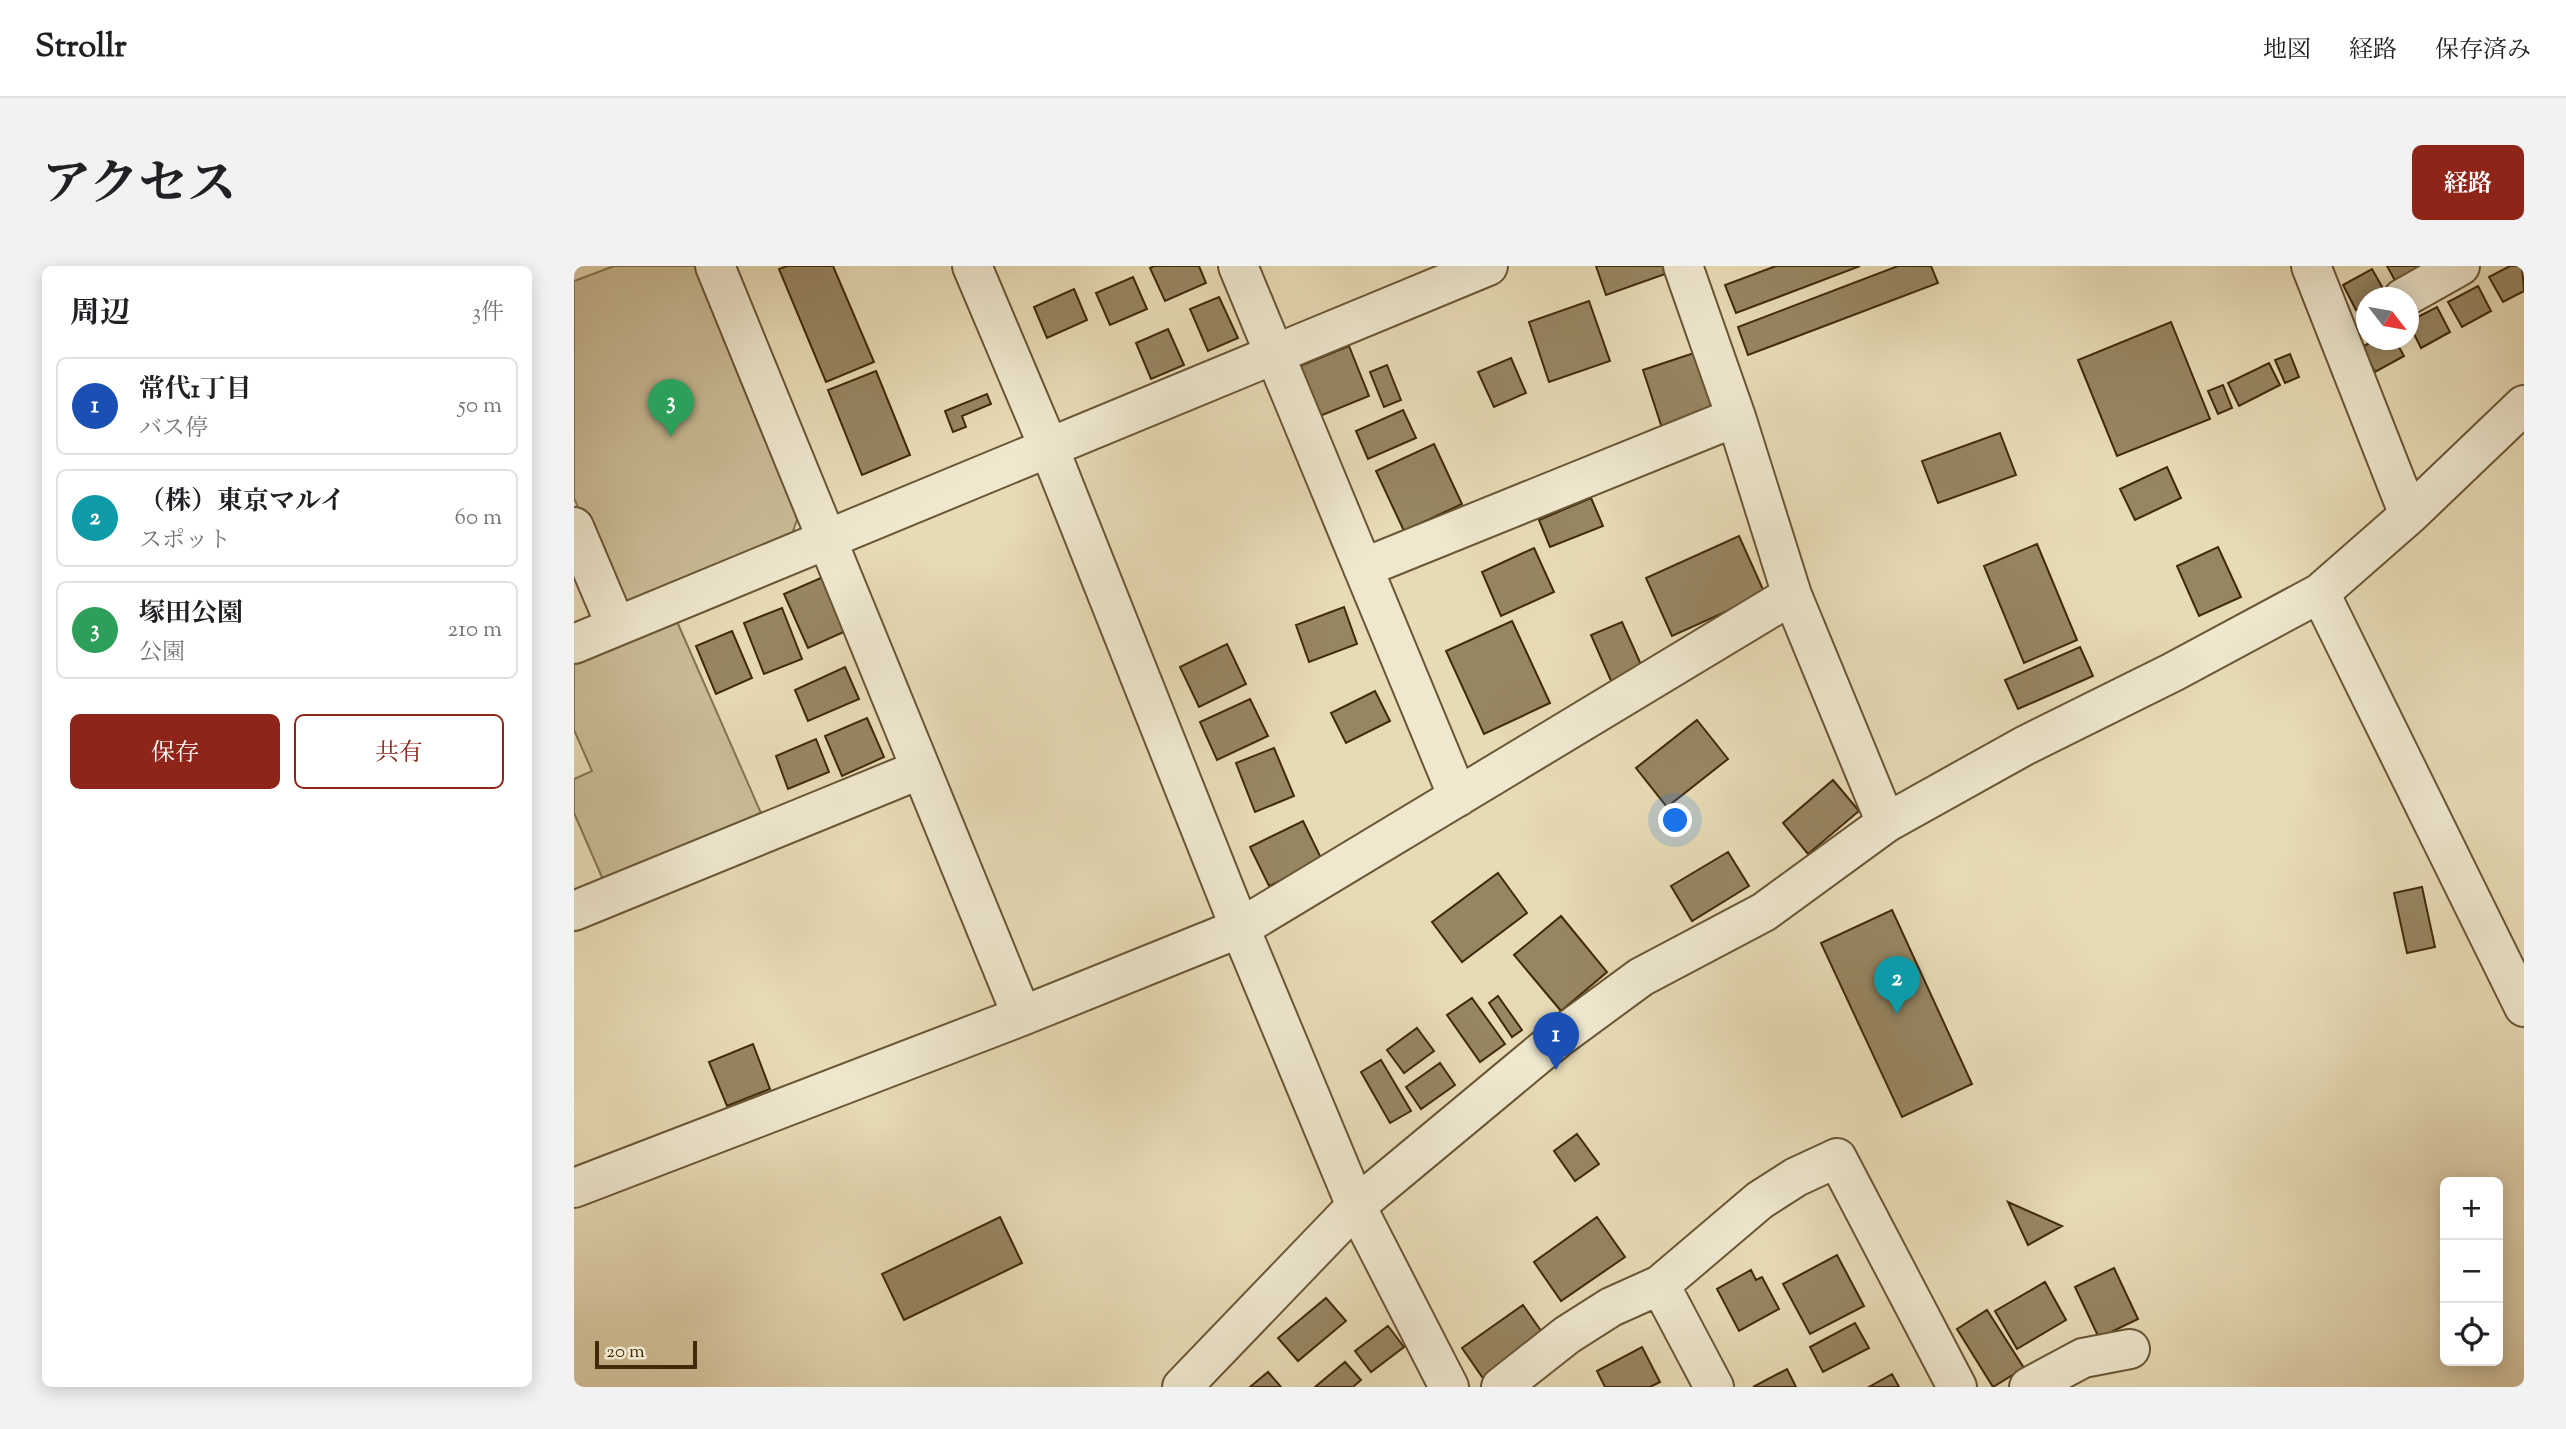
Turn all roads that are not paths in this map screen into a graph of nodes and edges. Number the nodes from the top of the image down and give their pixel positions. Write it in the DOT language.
graph roads {
  1 [pos="716,266"];
  2 [pos="972,266"];
  3 [pos="1238,266"];
  4 [pos="1683,266"];
  5 [pos="2311,266"];
  6 [pos="2460,266"];
  7 [pos="1485,267"];
  8 [pos="2419,289"];
  9 [pos="2352,325"];
  10 [pos="1275,356"];
  11 [pos="2524,405"];
  12 [pos="1736,417"];
  13 [pos="1049,448"];
  14 [pos="2409,515"];
  15 [pos="574,527"];
  16 [pos="827,539"];
  17 [pos="1363,568"];
  18 [pos="2320,593"];
  19 [pos="1792,595"];
  20 [pos="617,626"];
  21 [pos="574,644"];
  22 [pos="921,769"];
  23 [pos="1458,797"];
  24 [pos="1885,823"];
  25 [pos="574,911"];
  26 [pos="1240,928"];
  27 [pos="2524,1007"];
  28 [pos="1022,1016"];
  29 [pos="574,1188"];
  30 [pos="1356,1206"];
  31 [pos="1660,1285"];
  32 [pos="2130,1349"];
  33 [pos="1182,1387"];
  34 [pos="1449,1387"];
  35 [pos="1502,1387"];
  36 [pos="1714,1387"];
  37 [pos="1957,1387"];
  38 [pos="2029,1387"];
  1 -- 16 [label="street"];
  2 -- 13 [label="street"];
  3 -- 10 [label="street"];
  4 -- 12 [label="street"];
  5 -- 9 [label="street"];
  6 -- 8 [label="street"];
  7 -- 10 [label="street"];
  9 -- 14 [label="street"];
  10 -- 13 [label="street"];
  10 -- 17 [label="street"];
  11 -- 14 [label="street"];
  12 -- 17 [label="street"];
  12 -- 19 [label="street"];
  13 -- 16 [label="street"];
  13 -- 26 [label="street"];
  14 -- 18 [label="street"];
  15 -- 20 [label="street"];
  16 -- 20 [label="street"];
  16 -- 22 [label="street"];
  17 -- 23 [label="street"];
  18 -- 24 [label="street"];
  18 -- 27 [label="street"];
  19 -- 23 [label="street"];
  19 -- 24 [label="street"];
  20 -- 21 [label="street"];
  22 -- 25 [label="street"];
  22 -- 28 [label="street"];
  23 -- 26 [label="street"];
  24 -- 30 [label="street"];
  26 -- 28 [label="street"];
  26 -- 30 [label="street"];
  28 -- 29 [label="street"];
  30 -- 33 [label="street"];
  30 -- 34 [label="street"];
  31 -- 35 [label="street"];
  31 -- 36 [label="street"];
  31 -- 37 [label="street"];
  32 -- 38 [label="street"];
}
